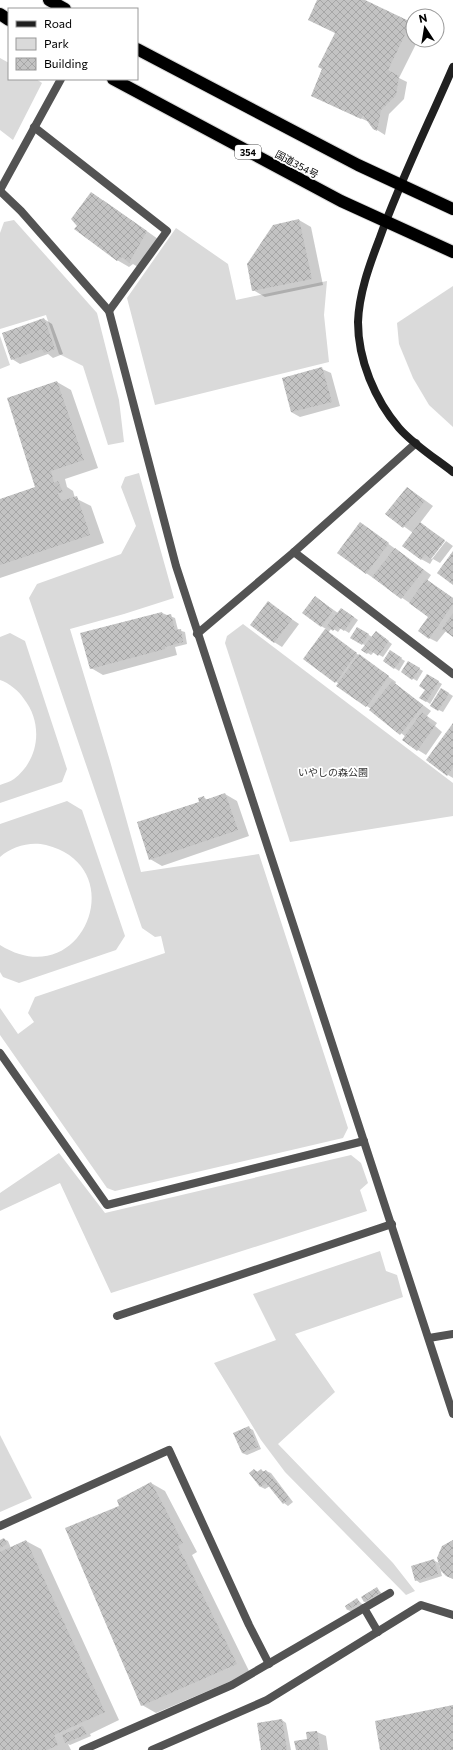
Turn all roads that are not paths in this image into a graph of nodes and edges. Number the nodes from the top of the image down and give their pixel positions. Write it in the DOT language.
graph roads {
  1 [pos="49,0"];
  2 [pos="63,8"];
  3 [pos="138,50"];
  4 [pos="453,67"];
  5 [pos="60,80"];
  6 [pos="115,80"];
  7 [pos="34,127"];
  8 [pos="401,185"];
  9 [pos="0,190"];
  10 [pos="453,209"];
  11 [pos="386,222"];
  12 [pos="453,252"];
  13 [pos="109,311"];
  14 [pos="416,443"];
  15 [pos="453,472"];
  16 [pos="294,552"];
  17 [pos="197,634"];
  18 [pos="453,674"];
  19 [pos="0,1053"];
  20 [pos="364,1141"];
  21 [pos="392,1224"];
  22 [pos="117,1316"];
  23 [pos="453,1334"];
  24 [pos="429,1338"];
  25 [pos="453,1414"];
  26 [pos="0,1526"];
  27 [pos="390,1593"];
  28 [pos="364,1608"];
  29 [pos="453,1615"];
  30 [pos="378,1632"];
  31 [pos="269,1664"];
  32 [pos="83,1750"];
  33 [pos="152,1750"];
  1 -- 2 [label="highway"];
  3 -- 8 [label="highway"];
  4 -- 8 [label="street"];
  5 -- 7 [label="street"];
  6 -- 11 [label="highway, 国道354号 / 354"];
  7 -- 9 [label="street"];
  7 -- 13 [label="street"];
  8 -- 10 [label="highway"];
  8 -- 11 [label="street"];
  9 -- 13 [label="street"];
  11 -- 12 [label="highway, 国道354号 / 354"];
  11 -- 14 [label="street"];
  13 -- 17 [label="street"];
  14 -- 15 [label="street"];
  14 -- 16 [label="street"];
  16 -- 17 [label="street"];
  16 -- 18 [label="street"];
  17 -- 20 [label="street"];
  19 -- 20 [label="street"];
  20 -- 21 [label="street"];
  21 -- 22 [label="street"];
  21 -- 24 [label="street"];
  23 -- 24 [label="street"];
  24 -- 25 [label="street"];
  26 -- 31 [label="street"];
  27 -- 28 [label="street"];
  28 -- 30 [label="street"];
  28 -- 31 [label="street"];
  29 -- 30 [label="street"];
  30 -- 33 [label="street"];
  31 -- 32 [label="street"];
}
